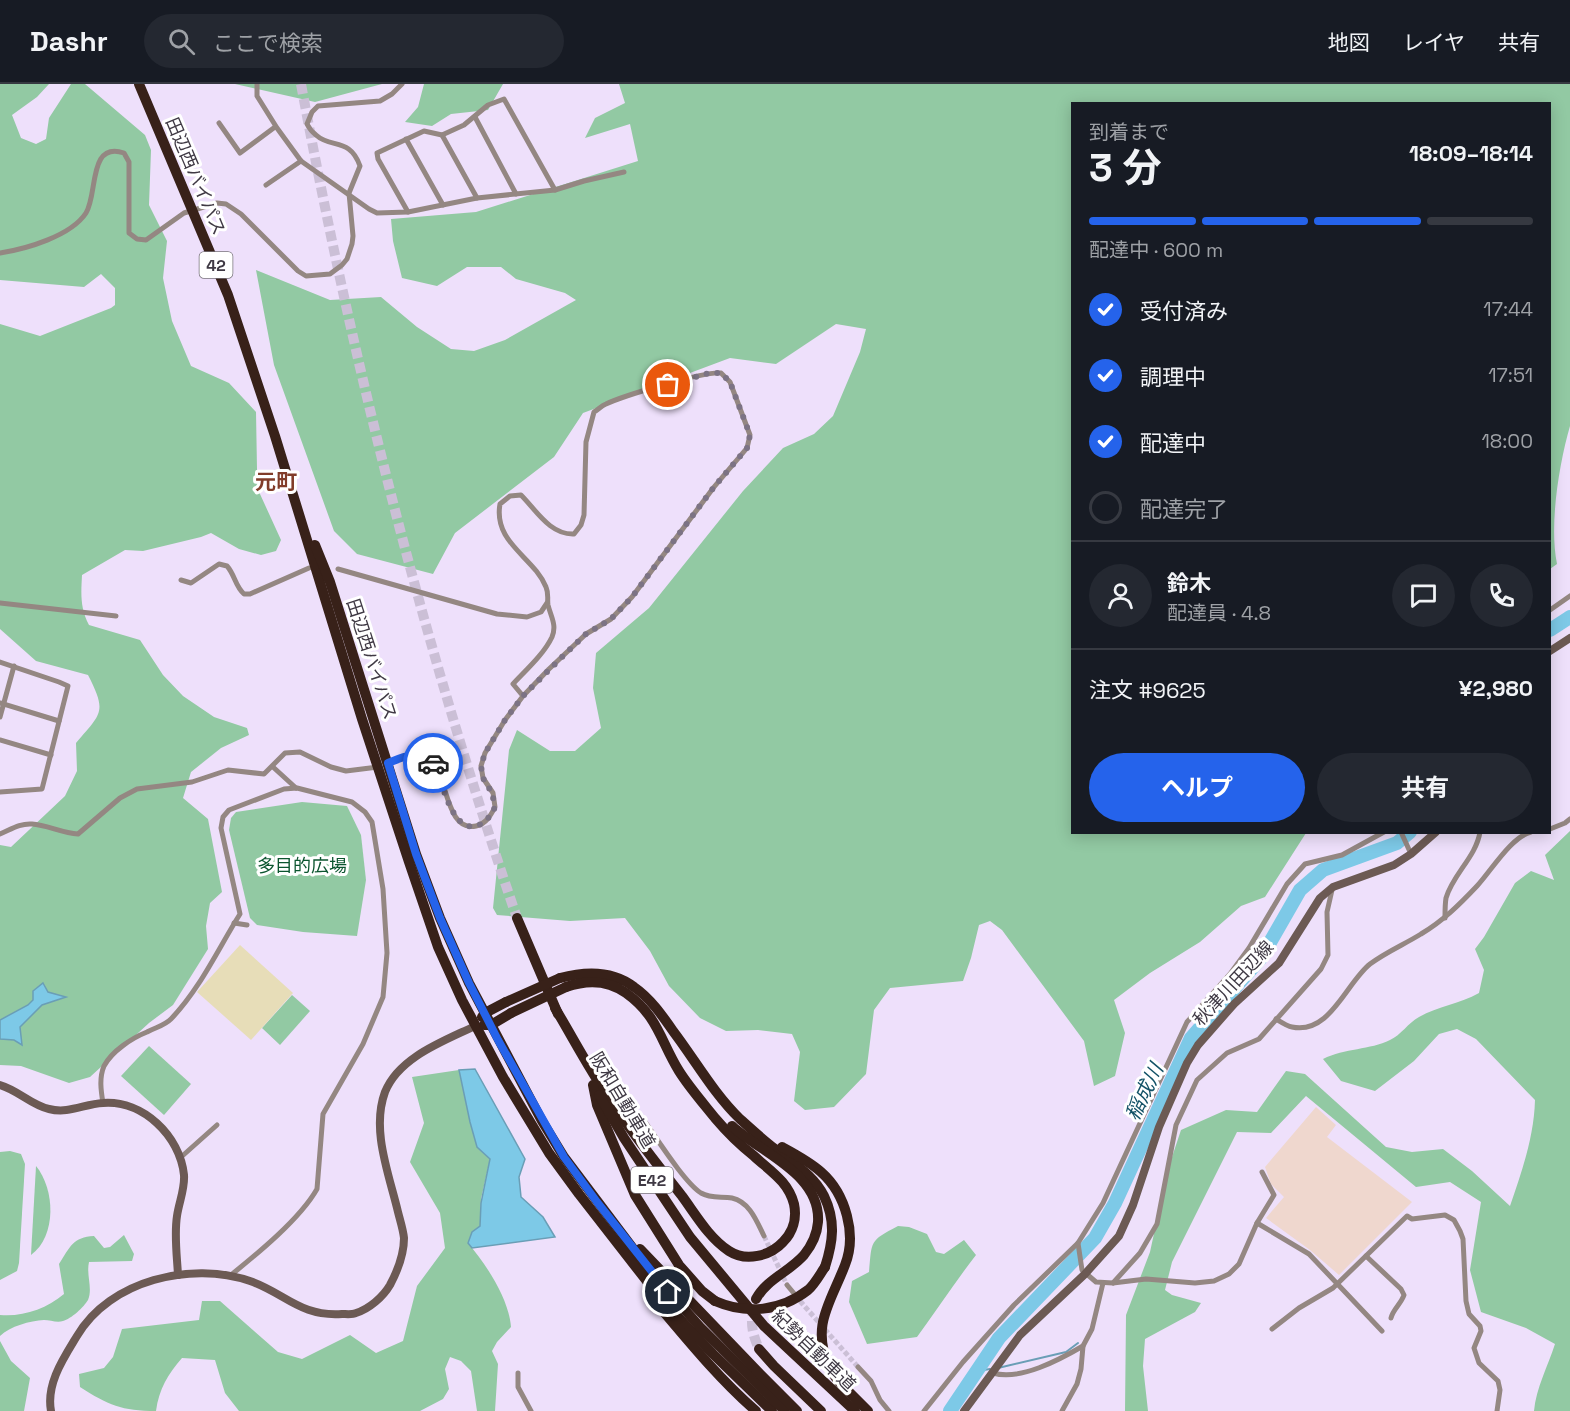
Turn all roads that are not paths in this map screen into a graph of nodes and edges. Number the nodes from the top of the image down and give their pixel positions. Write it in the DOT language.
graph roads {
  1 [pos="139,84"];
  2 [pos="257,84"];
  3 [pos="402,84"];
  4 [pos="475,117"];
  5 [pos="219,123"];
  6 [pos="275,126"];
  7 [pos="442,135"];
  8 [pos="406,139"];
  9 [pos="301,161"];
  10 [pos="624,172"];
  11 [pos="266,186"];
  12 [pos="555,190"];
  13 [pos="349,193"];
  14 [pos="516,194"];
  15 [pos="477,198"];
  16 [pos="443,205"];
  17 [pos="192,211"];
  18 [pos="408,212"];
  19 [pos="0,253"];
  20 [pos="309,568"];
  21 [pos="338,568"];
  22 [pos="181,580"];
  23 [pos="1570,596"];
  24 [pos="0,603"];
  25 [pos="547,603"];
  26 [pos="1551,609"];
  27 [pos="116,616"];
  28 [pos="1570,638"];
  29 [pos="1551,650"];
  30 [pos="0,662"];
  31 [pos="14,666"];
  32 [pos="523,696"];
  33 [pos="2,704"];
  34 [pos="0,717"];
  35 [pos="59,721"];
  36 [pos="0,740"];
  37 [pos="51,755"];
  38 [pos="383,765"];
  39 [pos="273,767"];
  40 [pos="297,788"];
  41 [pos="0,792"];
  42 [pos="1570,819"];
  43 [pos="1551,829"];
  44 [pos="0,834"];
  45 [pos="1380,834"];
  46 [pos="1402,834"];
  47 [pos="1433,834"];
  48 [pos="1479,834"];
  49 [pos="1527,834"];
  50 [pos="1409,850"];
  51 [pos="1333,887"];
  52 [pos="240,914"];
  53 [pos="517,918"];
  54 [pos="1445,918"];
  55 [pos="234,923"];
  56 [pos="563,982"];
  57 [pos="509,1008"];
  58 [pos="555,1008"];
  59 [pos="485,1013"];
  60 [pos="1276,1019"];
  61 [pos="491,1025"];
  62 [pos="475,1026"];
  63 [pos="669,1050"];
  64 [pos="0,1085"];
  65 [pos="593,1085"];
  66 [pos="103,1103"];
  67 [pos="643,1119"];
  68 [pos="218,1125"];
  69 [pos="754,1130"];
  70 [pos="180,1158"];
  71 [pos="1262,1172"];
  72 [pos="579,1194"];
  73 [pos="597,1202"];
  74 [pos="1257,1223"];
  75 [pos="764,1236"];
  76 [pos="1079,1245"];
  77 [pos="1366,1256"];
  78 [pos="1083,1272"];
  79 [pos="178,1275"];
  80 [pos="231,1275"];
  81 [pos="1103,1282"];
  82 [pos="1113,1283"];
  83 [pos="1337,1284"];
  84 [pos="787,1285"];
  85 [pos="756,1299"];
  86 [pos="800,1301"];
  87 [pos="752,1311"];
  88 [pos="1391,1318"];
  89 [pos="1272,1329"];
  90 [pos="1382,1330"];
  91 [pos="1083,1346"];
  92 [pos="759,1349"];
  93 [pos="858,1367"];
  94 [pos="518,1373"];
  95 [pos="993,1373"];
  96 [pos="880,1400"];
  97 [pos="51,1411"];
  98 [pos="531,1411"];
  99 [pos="756,1411"];
  100 [pos="772,1411"];
  101 [pos="785,1411"];
  102 [pos="797,1411"];
  103 [pos="821,1411"];
  104 [pos="855,1411"];
  105 [pos="866,1411"];
  106 [pos="890,1411"];
  107 [pos="924,1411"];
  108 [pos="964,1411"];
  109 [pos="1062,1411"];
  110 [pos="1497,1411"];
  1 -- 17 [label="highway, 田辺西バイパス / 42"];
  2 -- 9 [label="street"];
  3 -- 13 [label="street"];
  4 -- 7 [label="street"];
  4 -- 12 [label="street"];
  4 -- 14 [label="street"];
  5 -- 6 [label="street"];
  7 -- 8 [label="street"];
  7 -- 15 [label="street"];
  8 -- 16 [label="street"];
  8 -- 18 [label="street"];
  9 -- 11 [label="street"];
  9 -- 13 [label="street"];
  10 -- 12 [label="street"];
  12 -- 14 [label="street"];
  13 -- 17 [label="street"];
  13 -- 18 [label="street"];
  14 -- 15 [label="street"];
  15 -- 16 [label="street"];
  16 -- 18 [label="street"];
  17 -- 19 [label="street"];
  17 -- 38 [label="highway, 田辺西バイパス / 42"];
  20 -- 22 [label="street"];
  21 -- 25 [label="street"];
  23 -- 26 [label="street"];
  24 -- 27 [label="street"];
  25 -- 32 [label="street"];
  25 -- 32 [label="street"];
  28 -- 29 [label="street"];
  30 -- 31 [label="street"];
  31 -- 33 [label="street"];
  31 -- 35 [label="street"];
  32 -- 38 [label="street"];
  33 -- 34 [label="street"];
  33 -- 35 [label="street"];
  35 -- 37 [label="street"];
  36 -- 37 [label="street"];
  37 -- 41 [label="street"];
  38 -- 39 [label="street"];
  38 -- 59 [label="highway, 田辺西バイパス / 42"];
  38 -- 62 [label="highway, 田辺西バイパス / 42"];
  39 -- 40 [label="street"];
  39 -- 44 [label="street"];
  40 -- 52 [label="street"];
  40 -- 80 [label="street"];
  42 -- 43 [label="street"];
  45 -- 76 [label="street"];
  46 -- 50 [label="street"];
  47 -- 50 [label="street, 秋津川田辺線"];
  48 -- 54 [label="street"];
  49 -- 54 [label="street"];
  50 -- 51 [label="street, 秋津川田辺線"];
  51 -- 60 [label="street"];
  51 -- 78 [label="street, 秋津川田辺線"];
  52 -- 55 [label="street"];
  52 -- 55 [label="street"];
  53 -- 58 [label="highway, 阪和自動車道 / E42"];
  54 -- 60 [label="street"];
  55 -- 66 [label="street"];
  56 -- 57 [label="highway, bridge"];
  56 -- 63 [label="highway"];
  56 -- 69 [label="highway"];
  57 -- 59 [label="highway"];
  57 -- 61 [label="highway"];
  58 -- 63 [label="highway"];
  58 -- 65 [label="highway, 阪和自動車道 / E42"];
  59 -- 61 [label="highway, 田辺西バイパス / 42"];
  59 -- 62 [label="highway"];
  60 -- 82 [label="street"];
  61 -- 62 [label="highway"];
  61 -- 73 [label="highway, 田辺西バイパス / 42"];
  62 -- 72 [label="highway, 田辺西バイパス / 42"];
  62 -- 80 [label="street"];
  63 -- 85 [label="highway"];
  64 -- 66 [label="street"];
  65 -- 69 [label="highway, bridge"];
  65 -- 87 [label="highway, 阪和自動車道 / E42"];
  66 -- 70 [label="street"];
  67 -- 75 [label="street"];
  68 -- 70 [label="street"];
  69 -- 105 [label="highway, bridge"];
  70 -- 79 [label="street"];
  71 -- 74 [label="street"];
  72 -- 99 [label="highway, 42"];
  72 -- 100 [label="highway, 田辺西バイパス / 42"];
  73 -- 101 [label="highway, 田辺西バイパス / 42"];
  73 -- 102 [label="highway, 42"];
  74 -- 82 [label="street"];
  74 -- 83 [label="street"];
  76 -- 78 [label="street"];
  76 -- 107 [label="street"];
  77 -- 83 [label="street"];
  77 -- 88 [label="street"];
  77 -- 110 [label="street"];
  78 -- 81 [label="street"];
  78 -- 95 [label="street, 秋津川田辺線"];
  79 -- 80 [label="street"];
  79 -- 97 [label="street"];
  81 -- 82 [label="street"];
  81 -- 91 [label="street"];
  83 -- 89 [label="street"];
  83 -- 90 [label="street"];
  84 -- 86 [label="street"];
  87 -- 104 [label="highway, 紀勢自動車道 / E42"];
  91 -- 95 [label="street"];
  91 -- 109 [label="street"];
  92 -- 103 [label="highway"];
  93 -- 96 [label="street"];
  94 -- 98 [label="street"];
  95 -- 108 [label="street, 秋津川田辺線"];
  96 -- 105 [label="street"];
  96 -- 106 [label="street"];
}
